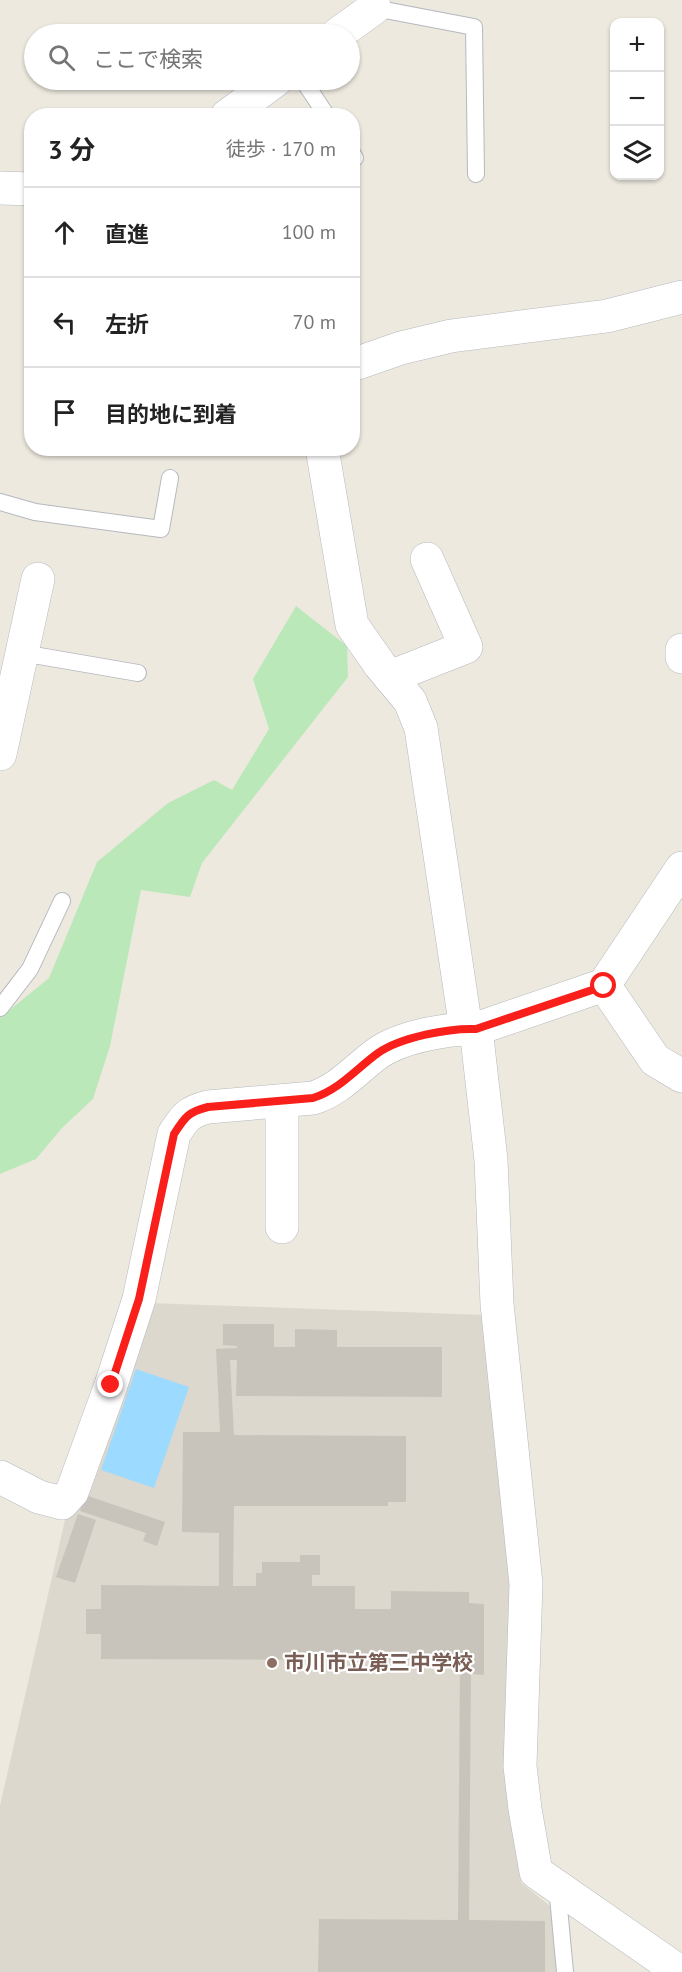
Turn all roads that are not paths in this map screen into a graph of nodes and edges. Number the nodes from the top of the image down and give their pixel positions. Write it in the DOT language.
graph roads {
  1 [pos="374,4"];
  2 [pos="350,24"];
  3 [pos="262,90"];
  4 [pos="310,90"];
  5 [pos="238,108"];
  6 [pos="322,108"];
  7 [pos="476,174"];
  8 [pos="0,188"];
  9 [pos="24,189"];
  10 [pos="682,297"];
  11 [pos="360,362"];
  12 [pos="323,456"];
  13 [pos="170,478"];
  14 [pos="0,502"];
  15 [pos="427,559"];
  16 [pos="38,579"];
  17 [pos="682,650"];
  18 [pos="22,653"];
  19 [pos="682,657"];
  20 [pos="138,673"];
  21 [pos="390,677"];
  22 [pos="0,754"];
  23 [pos="682,868"];
  24 [pos="62,901"];
  25 [pos="604,986"];
  26 [pos="0,1008"];
  27 [pos="471,1029"];
  28 [pos="682,1076"];
  29 [pos="282,1101"];
  30 [pos="282,1227"];
  31 [pos="0,1478"];
  32 [pos="556,1886"];
  33 [pos="565,1972"];
  34 [pos="680,1972"];
  1 -- 2 [label="street"];
  1 -- 7 [label="lane"];
  3 -- 5 [label="street"];
  4 -- 6 [label="lane"];
  8 -- 9 [label="street"];
  10 -- 11 [label="street"];
  12 -- 21 [label="street"];
  13 -- 14 [label="lane"];
  15 -- 21 [label="street"];
  16 -- 18 [label="street"];
  17 -- 19 [label="street"];
  18 -- 20 [label="lane"];
  18 -- 22 [label="street"];
  21 -- 27 [label="street"];
  23 -- 25 [label="street"];
  24 -- 26 [label="lane"];
  25 -- 27 [label="street"];
  25 -- 28 [label="street"];
  27 -- 29 [label="street"];
  27 -- 32 [label="street"];
  29 -- 30 [label="street"];
  29 -- 31 [label="street"];
  32 -- 33 [label="lane"];
  32 -- 34 [label="street"];
}
